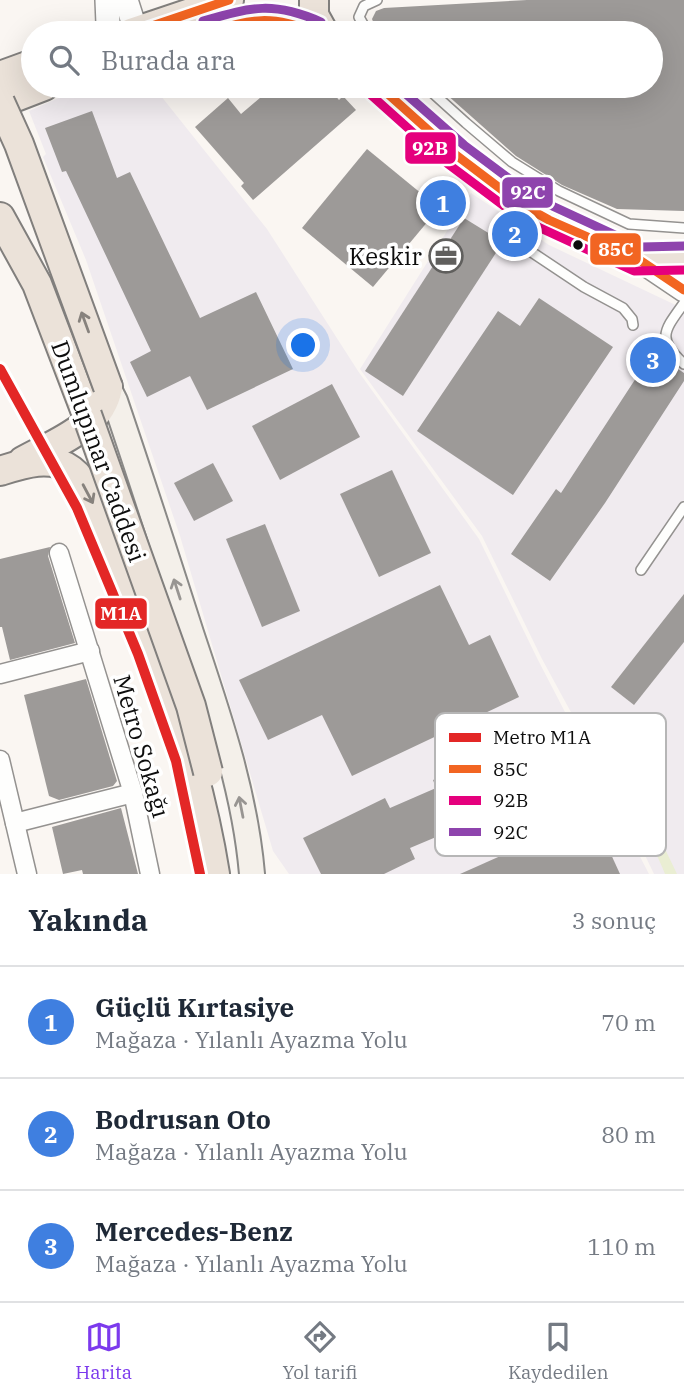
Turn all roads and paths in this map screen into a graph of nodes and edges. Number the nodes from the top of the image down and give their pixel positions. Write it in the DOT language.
graph roads {
  1 [pos="107,0"];
  2 [pos="126,0"];
  3 [pos="229,0"];
  4 [pos="314,0"];
  5 [pos="377,0"];
  6 [pos="108,21"];
  7 [pos="132,21"];
  8 [pos="167,21"];
  9 [pos="256,21"];
  10 [pos="284,21"];
  11 [pos="317,21"];
  12 [pos="361,21"];
  13 [pos="21,68"];
  14 [pos="0,76"];
  15 [pos="21,94"];
  16 [pos="392,98"];
  17 [pos="438,98"];
  18 [pos="0,102"];
  19 [pos="528,209"];
  20 [pos="0,217"];
  21 [pos="684,228"];
  22 [pos="684,258"];
  23 [pos="638,260"];
  24 [pos="684,290"];
  25 [pos="684,303"];
  26 [pos="632,325"];
  27 [pos="684,364"];
  28 [pos="108,387"];
  29 [pos="5,470"];
  30 [pos="684,507"];
  31 [pos="59,553"];
  32 [pos="641,570"];
  33 [pos="90,651"];
  34 [pos="0,674"];
  35 [pos="1,770"];
  36 [pos="133,793"];
  37 [pos="15,822"];
  38 [pos="27,874"];
  39 [pos="150,874"];
  40 [pos="215,874"];
  41 [pos="228,874"];
  42 [pos="252,874"];
  1 -- 6 [label="street"];
  2 -- 7 [label="street"];
  3 -- 8 [label="main road"];
  4 -- 11 [label="main road"];
  5 -- 12 [label="lane"];
  9 -- 10 [label="main road"];
  13 -- 14 [label="main road"];
  15 -- 18 [label="main road"];
  16 -- 19 [label="main road"];
  17 -- 21 [label="lane"];
  28 -- 18 [label="main road, Dumlupınar Caddesi, one-way, bridge"];
  19 -- 23 [label="main road"];
  19 -- 26 [label="lane"];
  20 -- 41 [label="main road, Dumlupınar Caddesi, bridge"];
  22 -- 23 [label="main road"];
  23 -- 24 [label="street"];
  25 -- 27 [label="lane"];
  28 -- 29 [label="main road"];
  42 -- 28 [label="main road, one-way"];
  29 -- 40 [label="main road, one-way"];
  30 -- 32 [label="lane"];
  31 -- 33 [label="street, Metro Sokağı"];
  33 -- 34 [label="street"];
  33 -- 36 [label="street, Metro Sokağı"];
  35 -- 37 [label="street"];
  36 -- 37 [label="street"];
  36 -- 39 [label="street, Metro Sokağı"];
  37 -- 38 [label="street"];
}
